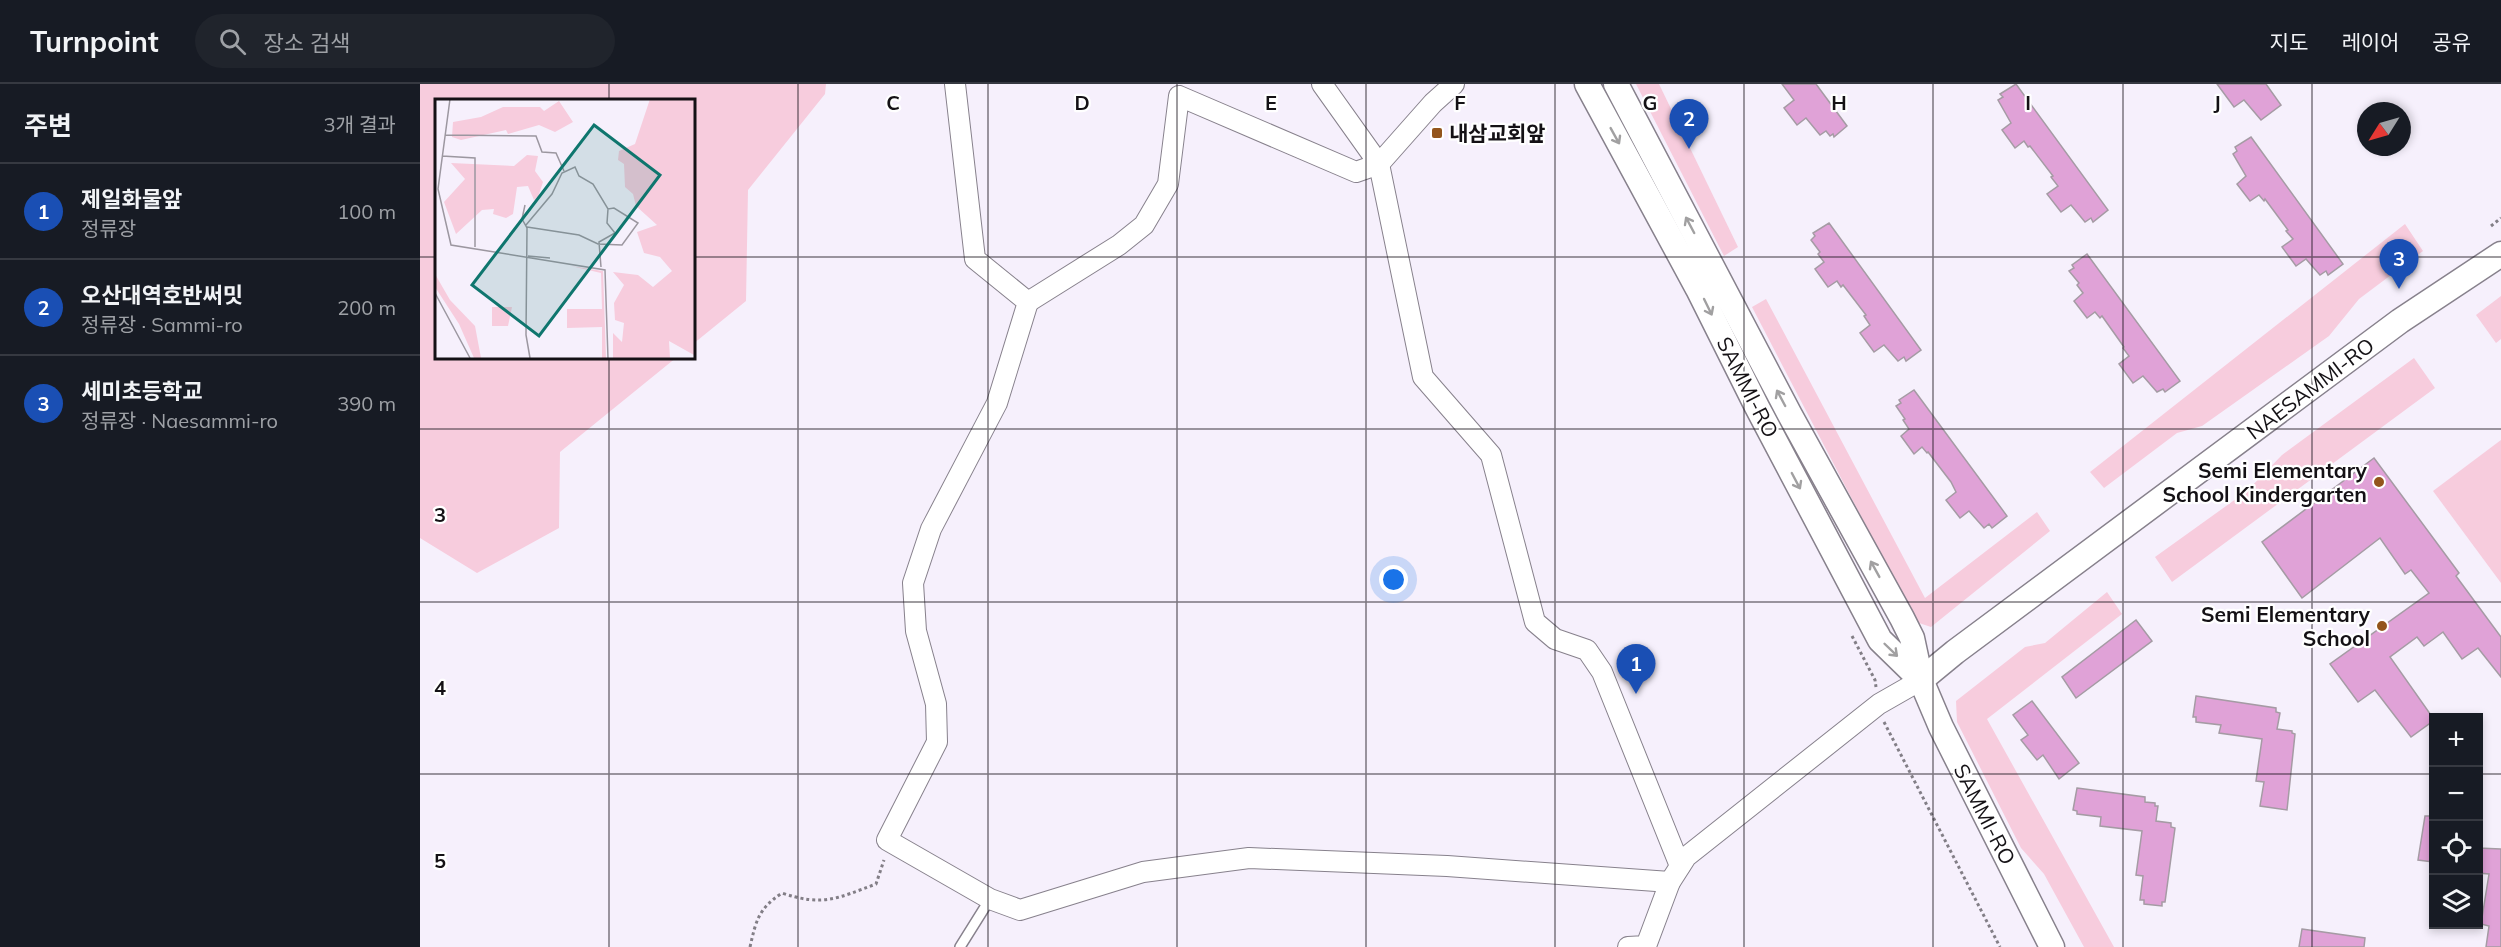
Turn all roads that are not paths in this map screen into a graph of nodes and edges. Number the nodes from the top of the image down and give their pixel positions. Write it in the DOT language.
graph roads {
  1 [pos="955,84"];
  2 [pos="1322,84"];
  3 [pos="1454,84"];
  4 [pos="1587,84"];
  5 [pos="1616,84"];
  6 [pos="1380,164"];
  7 [pos="2501,254"];
  8 [pos="1028,302"];
  9 [pos="1921,680"];
  10 [pos="1675,874"];
  11 [pos="990,899"];
  12 [pos="960,947"];
  13 [pos="1628,947"];
  14 [pos="2052,947"];
  1 -- 8 [label="street"];
  2 -- 6 [label="street"];
  3 -- 6 [label="street"];
  4 -- 9 [label="street, SAMMI-RO, one-way"];
  9 -- 5 [label="street, SAMMI-RO, one-way"];
  6 -- 8 [label="street"];
  6 -- 10 [label="street"];
  7 -- 9 [label="street, NAESAMMI-RO"];
  8 -- 11 [label="street"];
  9 -- 10 [label="street"];
  9 -- 14 [label="street, SAMMI-RO"];
  10 -- 11 [label="street"];
  10 -- 13 [label="street"];
  11 -- 12 [label="lane"];
}
